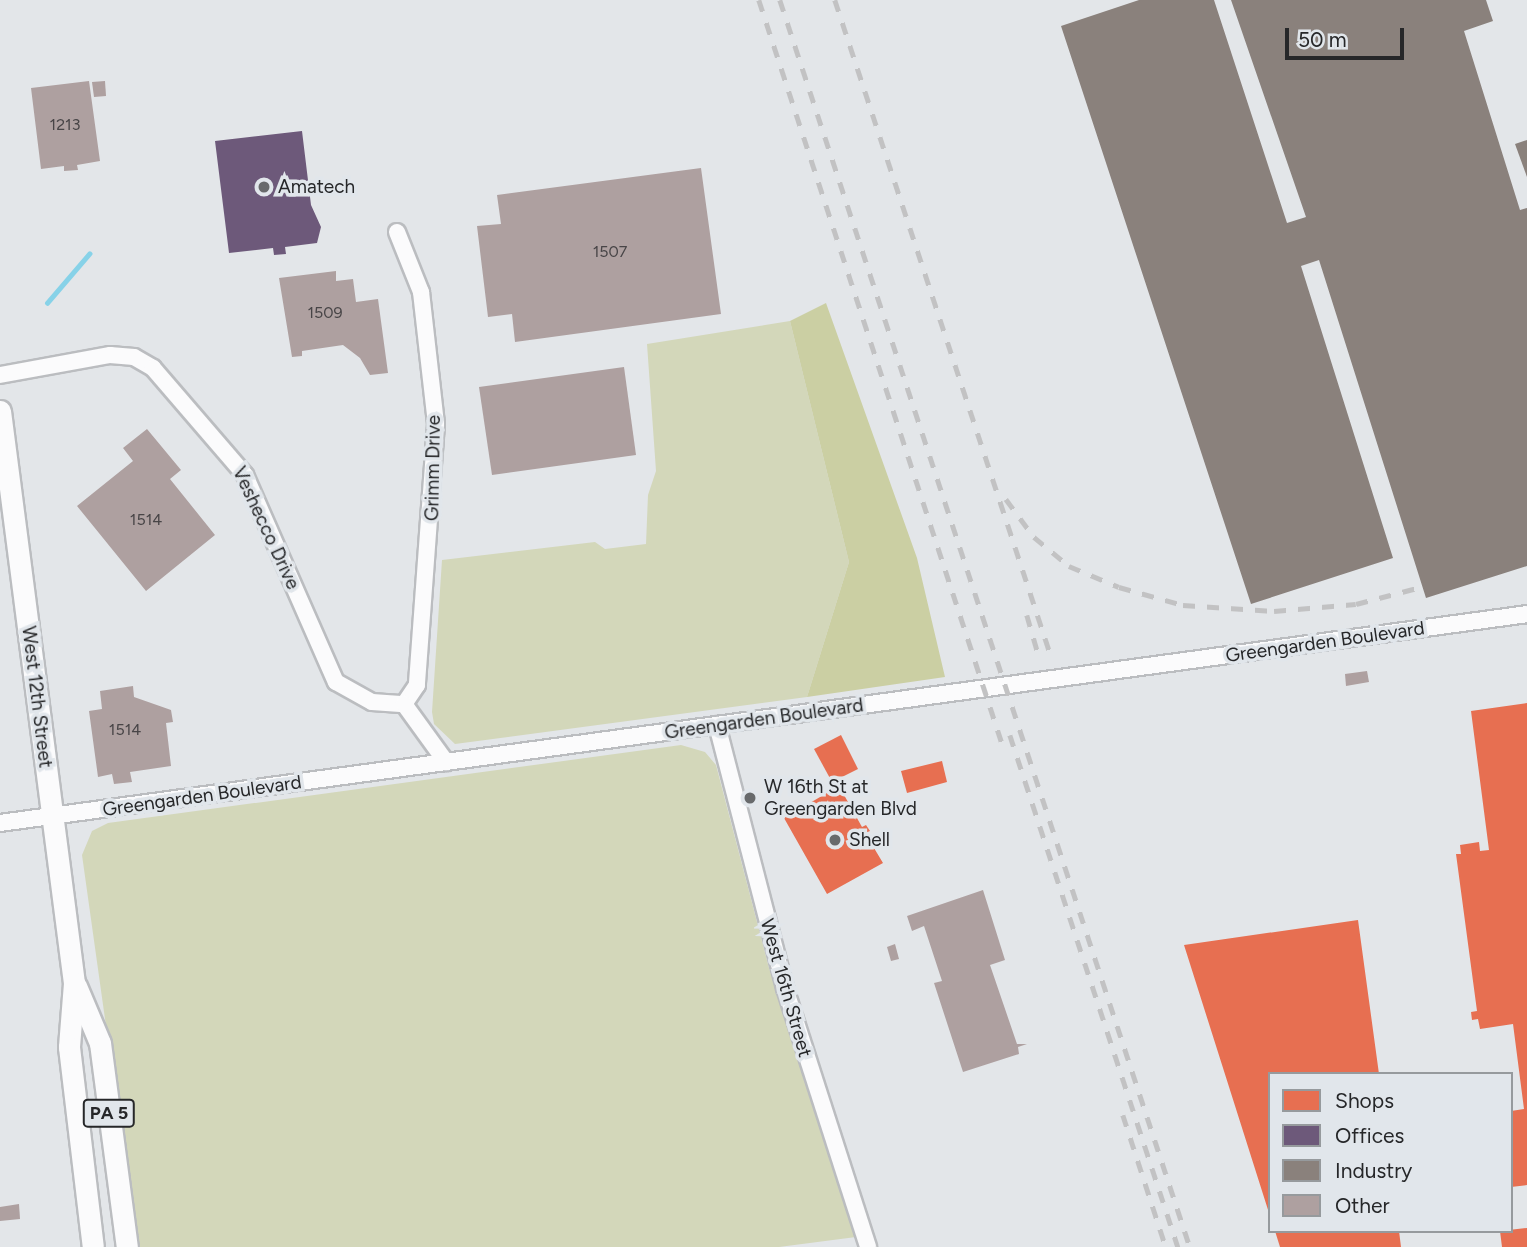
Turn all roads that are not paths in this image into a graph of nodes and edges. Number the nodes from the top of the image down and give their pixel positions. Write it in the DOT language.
graph roads {
  1 [pos="397,232"];
  2 [pos="0,375"];
  3 [pos="0,411"];
  4 [pos="1527,614"];
  5 [pos="404,705"];
  6 [pos="717,725"];
  7 [pos="446,762"];
  8 [pos="52,816"];
  9 [pos="0,823"];
  10 [pos="75,983"];
  11 [pos="93,1247"];
  12 [pos="127,1247"];
  13 [pos="868,1247"];
  1 -- 5 [label="street, Grimm Drive"];
  2 -- 5 [label="street, Veshecco Drive"];
  3 -- 8 [label="main road, West 12th Street / PA 5"];
  4 -- 6 [label="street, Greengarden Boulevard"];
  5 -- 7 [label="street"];
  6 -- 7 [label="street, Greengarden Boulevard"];
  6 -- 13 [label="street, West 16th Street"];
  7 -- 8 [label="street, Greengarden Boulevard"];
  8 -- 9 [label="street, Greengarden Boulevard"];
  8 -- 10 [label="main road, West 12th Street / PA 5"];
  10 -- 11 [label="main road, West 12th Street / PA 5"];
  10 -- 12 [label="main road, West 12th Street / PA 5"];
}
